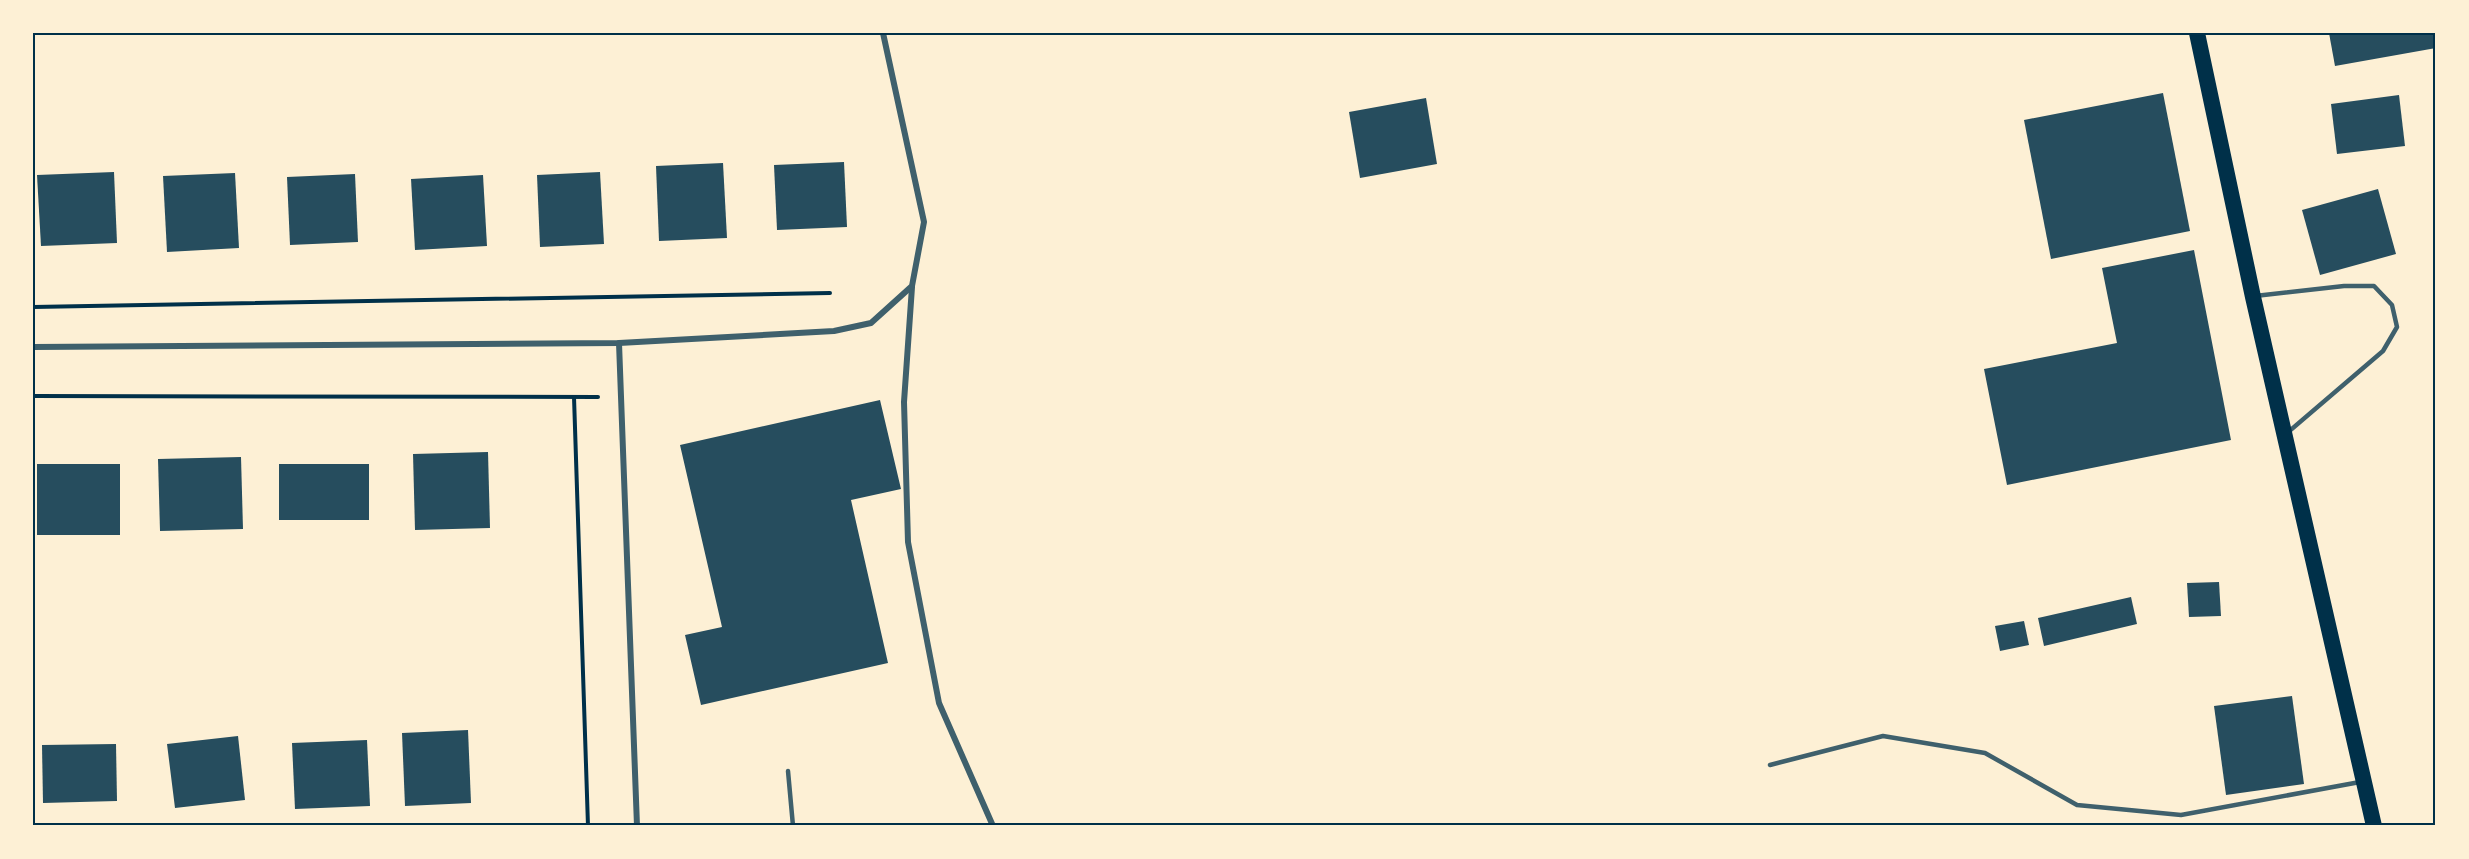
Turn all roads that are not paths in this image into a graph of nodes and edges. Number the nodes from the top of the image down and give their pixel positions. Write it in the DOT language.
graph roads {
  1 [pos="883,33"];
  2 [pos="2197,33"];
  3 [pos="912,286"];
  4 [pos="2253,297"];
  5 [pos="619,343"];
  6 [pos="33,347"];
  7 [pos="2284,436"];
  8 [pos="1770,765"];
  9 [pos="788,771"];
  10 [pos="2364,782"];
  11 [pos="637,826"];
  12 [pos="793,826"];
  13 [pos="993,826"];
  14 [pos="2374,826"];
  1 -- 3 [label="street"];
  2 -- 4 [label="highway"];
  3 -- 5 [label="street"];
  3 -- 13 [label="street"];
  4 -- 7 [label="highway"];
  4 -- 7 [label="lane"];
  5 -- 6 [label="street"];
  5 -- 11 [label="street"];
  7 -- 10 [label="highway"];
  8 -- 10 [label="lane"];
  9 -- 12 [label="lane"];
  10 -- 14 [label="highway"];
}
